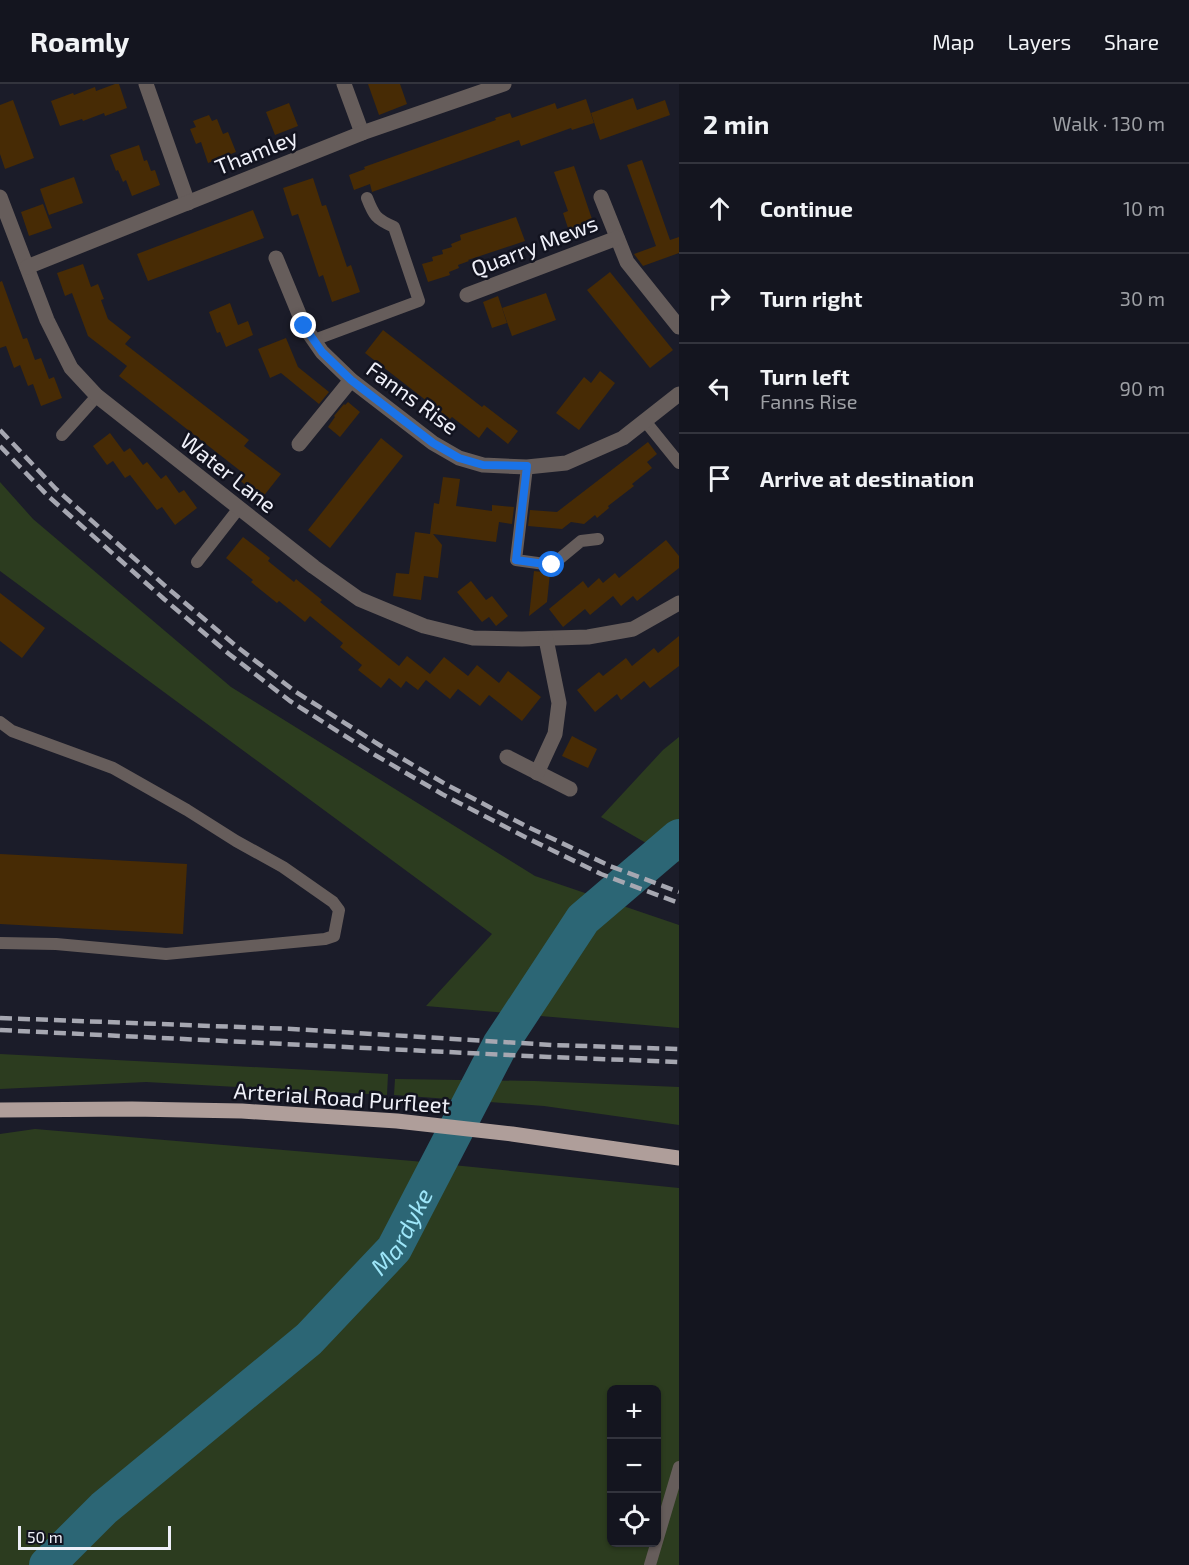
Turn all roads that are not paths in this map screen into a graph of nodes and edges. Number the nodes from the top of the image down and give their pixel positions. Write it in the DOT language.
graph roads {
  1 [pos="146,84"];
  2 [pos="344,84"];
  3 [pos="504,84"];
  4 [pos="362,133"];
  5 [pos="601,197"];
  6 [pos="0,198"];
  7 [pos="367,198"];
  8 [pos="188,202"];
  9 [pos="617,238"];
  10 [pos="276,258"];
  11 [pos="27,267"];
  12 [pos="467,294"];
  13 [pos="679,327"];
  14 [pos="314,340"];
  15 [pos="351,380"];
  16 [pos="679,394"];
  17 [pos="97,396"];
  18 [pos="645,421"];
  19 [pos="62,435"];
  20 [pos="299,444"];
  21 [pos="679,464"];
  22 [pos="527,466"];
  23 [pos="239,508"];
  24 [pos="598,539"];
  25 [pos="197,562"];
  26 [pos="679,603"];
  27 [pos="546,639"];
  28 [pos="0,722"];
  29 [pos="507,757"];
  30 [pos="537,773"];
  31 [pos="570,789"];
  32 [pos="0,943"];
  33 [pos="0,1110"];
  34 [pos="679,1158"];
  35 [pos="679,1467"];
  36 [pos="650,1565"];
  1 -- 8 [label="street"];
  2 -- 4 [label="street"];
  3 -- 4 [label="street, Thamley"];
  4 -- 8 [label="street, Thamley"];
  5 -- 9 [label="street, Quarry Mews"];
  6 -- 11 [label="street, Water Lane"];
  7 -- 14 [label="lane"];
  8 -- 11 [label="street, Thamley"];
  9 -- 12 [label="street, Quarry Mews"];
  9 -- 13 [label="street, Quarry Mews"];
  10 -- 14 [label="street, Fanns Rise"];
  11 -- 17 [label="street, Water Lane"];
  14 -- 15 [label="street, Fanns Rise"];
  15 -- 20 [label="street"];
  15 -- 22 [label="street, Fanns Rise"];
  16 -- 18 [label="street, Fanns Rise"];
  17 -- 19 [label="lane"];
  17 -- 23 [label="street, Water Lane"];
  18 -- 21 [label="lane"];
  18 -- 22 [label="street, Fanns Rise"];
  22 -- 24 [label="lane"];
  23 -- 25 [label="lane"];
  23 -- 27 [label="street, Water Lane"];
  26 -- 27 [label="street, Water Lane"];
  27 -- 30 [label="street"];
  28 -- 32 [label="lane"];
  29 -- 30 [label="street"];
  30 -- 31 [label="street"];
  33 -- 34 [label="main road, Arterial Road Purfleet"];
  35 -- 36 [label="lane"];
}
